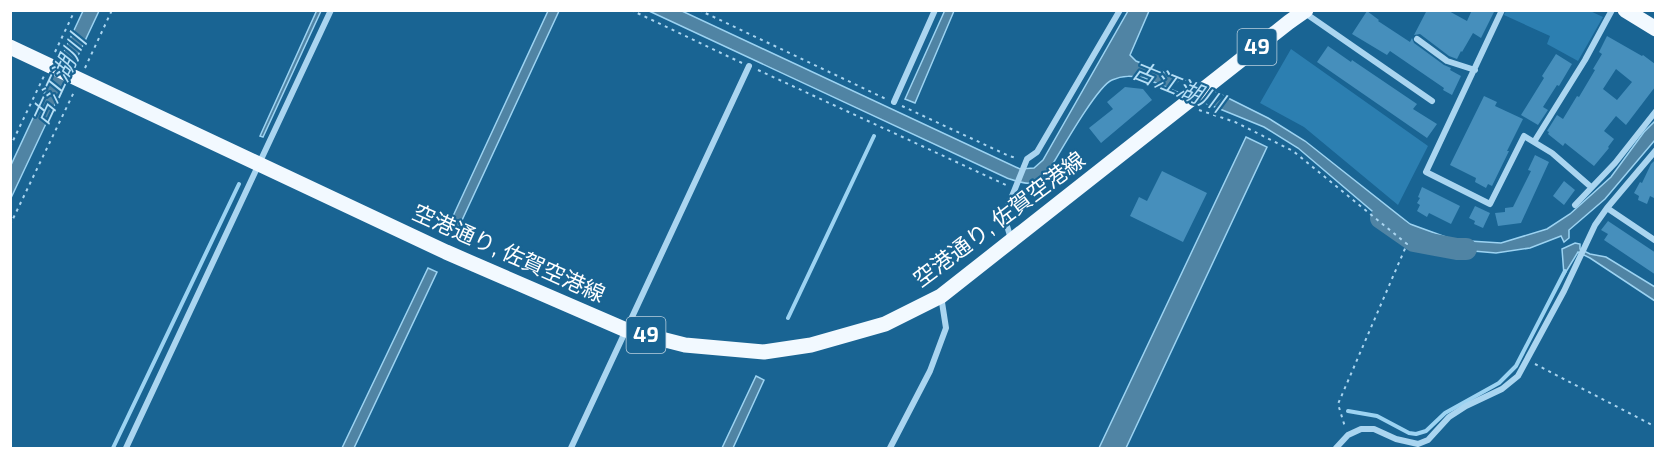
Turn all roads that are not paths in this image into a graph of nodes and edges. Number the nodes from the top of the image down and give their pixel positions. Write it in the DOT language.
graph roads {
  1 [pos="331,10"];
  2 [pos="935,10"];
  3 [pos="1120,10"];
  4 [pos="1502,10"];
  5 [pos="1612,10"];
  6 [pos="1625,10"];
  7 [pos="1305,11"];
  8 [pos="1656,30"];
  9 [pos="1417,39"];
  10 [pos="10,47"];
  11 [pos="749,66"];
  12 [pos="1474,70"];
  13 [pos="1432,101"];
  14 [pos="894,102"];
  15 [pos="1656,111"];
  16 [pos="1534,142"];
  17 [pos="1656,150"];
  18 [pos="1652,159"];
  19 [pos="258,163"];
  20 [pos="1591,187"];
  21 [pos="1575,205"];
  22 [pos="1607,208"];
  23 [pos="1012,239"];
  24 [pos="1656,241"];
  25 [pos="940,296"];
  26 [pos="626,330"];
  27 [pos="126,448"];
  28 [pos="571,448"];
  29 [pos="890,448"];
  30 [pos="1336,448"];
  1 -- 19 [label="street"];
  2 -- 14 [label="street"];
  3 -- 23 [label="street"];
  4 -- 12 [label="street"];
  5 -- 16 [label="street"];
  6 -- 8 [label="main road"];
  7 -- 13 [label="street"];
  7 -- 23 [label="main road, 空港通り, 佐賀空港線 / 49"];
  9 -- 12 [label="street"];
  10 -- 19 [label="main road, 空港通り, 佐賀空港線 / 49"];
  11 -- 26 [label="street"];
  12 -- 16 [label="street"];
  15 -- 20 [label="street"];
  16 -- 20 [label="street"];
  17 -- 18 [label="street"];
  18 -- 22 [label="street"];
  19 -- 26 [label="main road, 空港通り, 佐賀空港線 / 49"];
  19 -- 27 [label="street"];
  20 -- 21 [label="street"];
  22 -- 24 [label="street"];
  22 -- 30 [label="street"];
  23 -- 25 [label="main road, 空港通り, 佐賀空港線 / 49"];
  25 -- 26 [label="main road, 空港通り, 佐賀空港線 / 49"];
  25 -- 29 [label="street"];
  26 -- 28 [label="street"];
}
